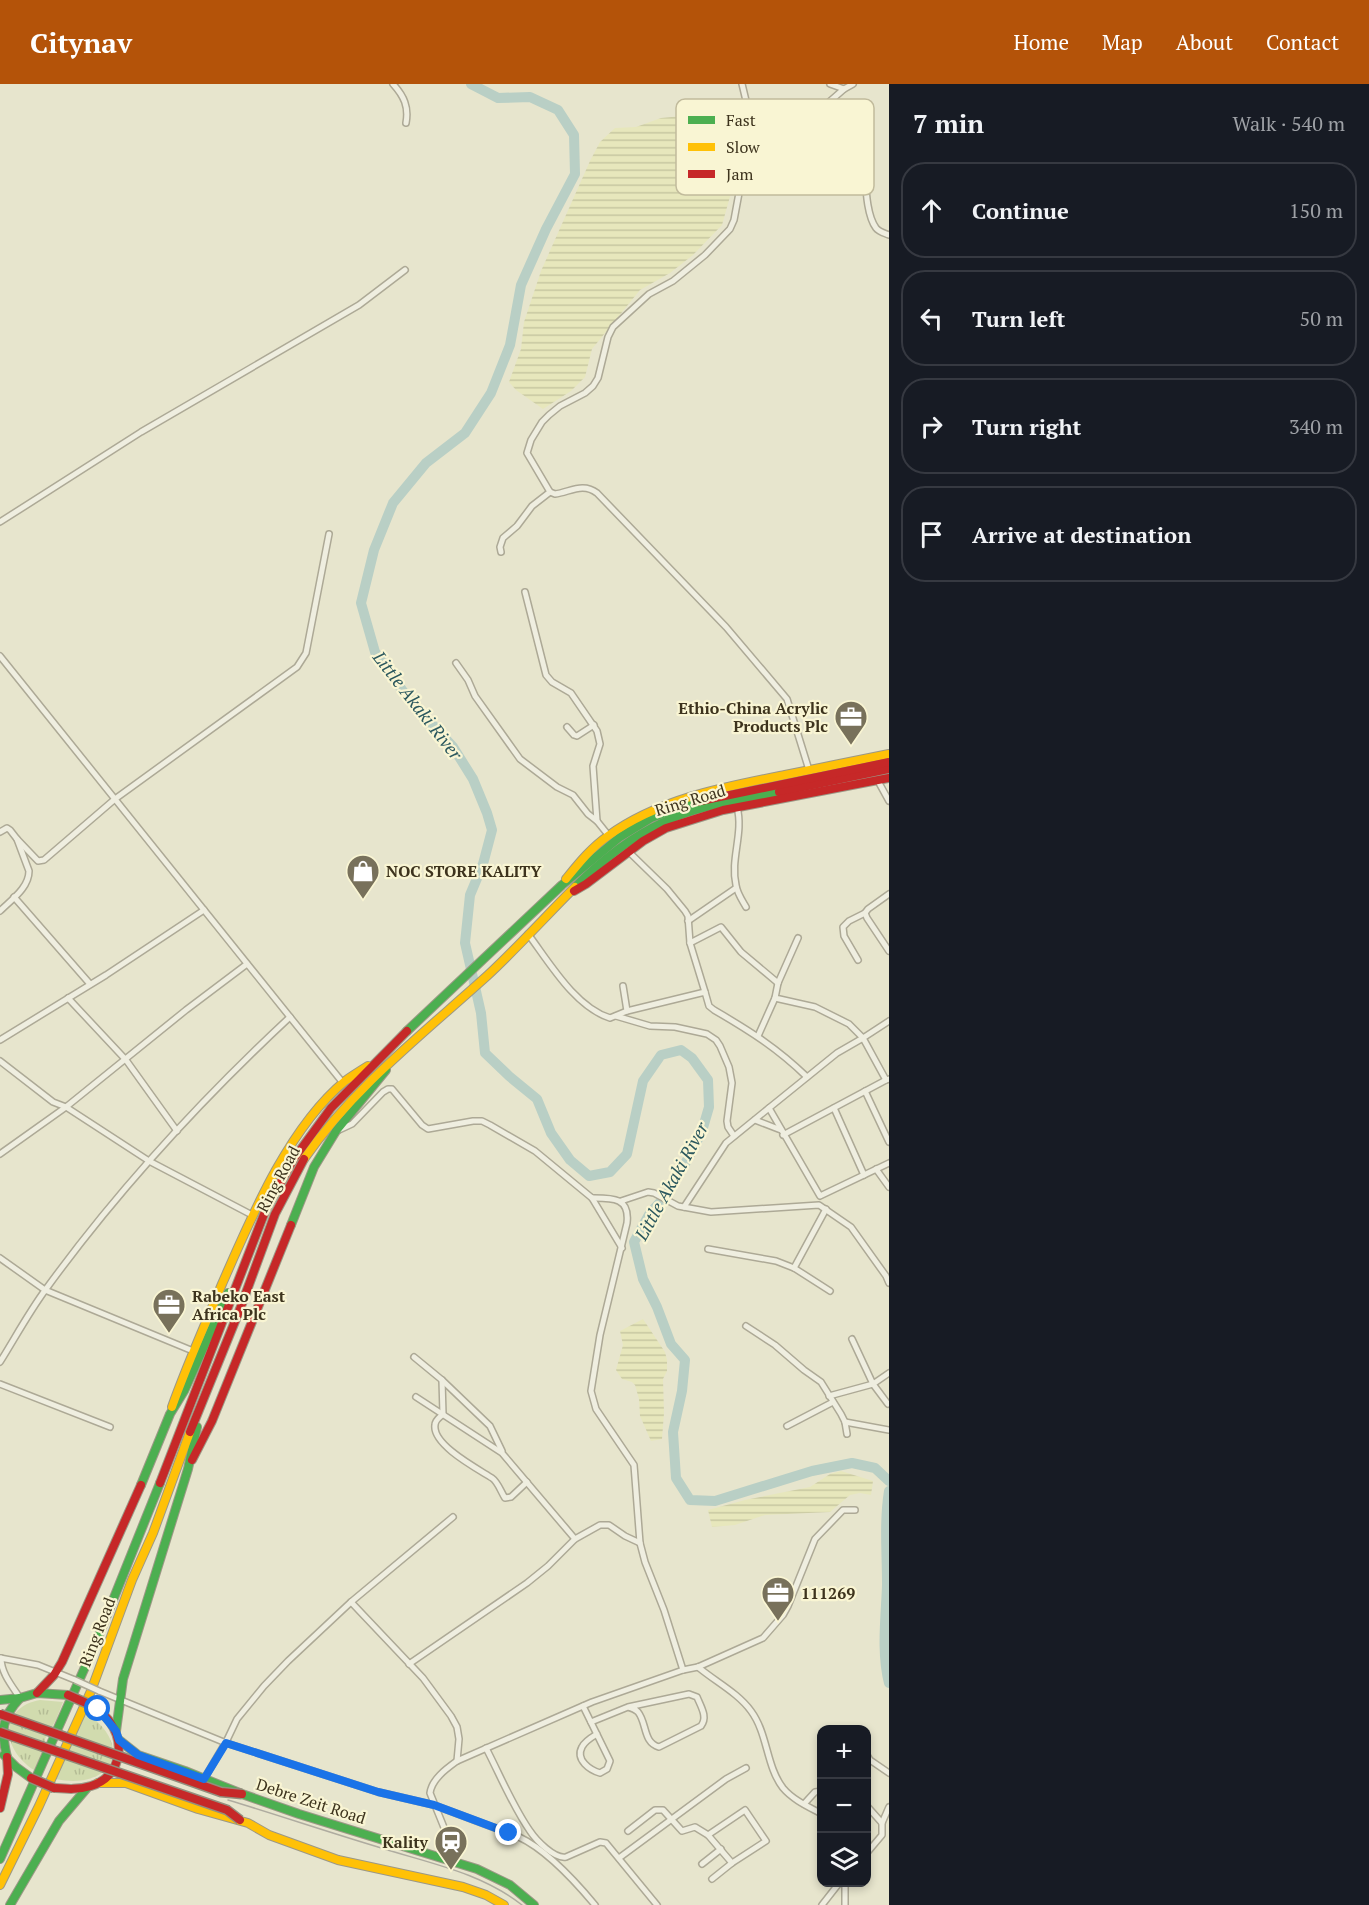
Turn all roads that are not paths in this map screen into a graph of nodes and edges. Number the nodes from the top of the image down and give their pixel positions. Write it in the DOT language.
graph roads {
  1 [pos="393,84"];
  2 [pos="742,84"];
  3 [pos="830,84"];
  4 [pos="853,84"];
  5 [pos="844,89"];
  6 [pos="747,99"];
  7 [pos="833,99"];
  8 [pos="406,123"];
  9 [pos="738,195"];
  10 [pos="866,195"];
  11 [pos="889,235"];
  12 [pos="405,270"];
  13 [pos="550,492"];
  14 [pos="0,522"];
  15 [pos="329,534"];
  16 [pos="501,552"];
  17 [pos="525,592"];
  18 [pos="0,656"];
  19 [pos="456,663"];
  20 [pos="594,725"];
  21 [pos="567,727"];
  22 [pos="889,754"];
  23 [pos="889,762"];
  24 [pos="889,769"];
  25 [pos="809,770"];
  26 [pos="889,778"];
  27 [pos="878,781"];
  28 [pos="115,799"];
  29 [pos="889,801"];
  30 [pos="737,807"];
  31 [pos="597,821"];
  32 [pos="0,832"];
  33 [pos="609,836"];
  34 [pos="17,839"];
  35 [pos="628,851"];
  36 [pos="562,885"];
  37 [pos="736,888"];
  38 [pos="570,893"];
  39 [pos="889,894"];
  40 [pos="14,897"];
  41 [pos="746,907"];
  42 [pos="204,910"];
  43 [pos="0,911"];
  44 [pos="865,913"];
  45 [pos="688,921"];
  46 [pos="528,934"];
  47 [pos="798,938"];
  48 [pos="690,943"];
  49 [pos="889,951"];
  50 [pos="858,960"];
  51 [pos="247,964"];
  52 [pos="778,983"];
  53 [pos="90,984"];
  54 [pos="623,986"];
  55 [pos="705,992"];
  56 [pos="68,998"];
  57 [pos="775,998"];
  58 [pos="627,1011"];
  59 [pos="616,1016"];
  60 [pos="290,1017"];
  61 [pos="889,1021"];
  62 [pos="758,1036"];
  63 [pos="863,1038"];
  64 [pos="0,1040"];
  65 [pos="382,1056"];
  66 [pos="126,1060"];
  67 [pos="0,1061"];
  68 [pos="390,1063"];
  69 [pos="807,1077"];
  70 [pos="888,1080"];
  71 [pos="343,1083"];
  72 [pos="865,1092"];
  73 [pos="66,1107"];
  74 [pos="769,1108"];
  75 [pos="834,1108"];
  76 [pos="755,1120"];
  77 [pos="177,1131"];
  78 [pos="336,1131"];
  79 [pos="782,1132"];
  80 [pos="734,1136"];
  81 [pos="889,1142"];
  82 [pos="0,1154"];
  83 [pos="149,1161"];
  84 [pos="889,1163"];
  85 [pos="876,1169"];
  86 [pos="864,1175"];
  87 [pos="889,1187"];
  88 [pos="820,1196"];
  89 [pos="592,1198"];
  90 [pos="621,1201"];
  91 [pos="819,1205"];
  92 [pos="684,1207"];
  93 [pos="826,1209"];
  94 [pos="252,1215"];
  95 [pos="622,1248"];
  96 [pos="708,1249"];
  97 [pos="0,1258"];
  98 [pos="244,1265"];
  99 [pos="794,1268"];
  100 [pos="888,1275"];
  101 [pos="889,1283"];
  102 [pos="45,1290"];
  103 [pos="830,1291"];
  104 [pos="746,1326"];
  105 [pos="852,1339"];
  106 [pos="194,1351"];
  107 [pos="414,1358"];
  108 [pos="0,1362"];
  109 [pos="889,1373"];
  110 [pos="442,1380"];
  111 [pos="0,1384"];
  112 [pos="873,1384"];
  113 [pos="829,1396"];
  114 [pos="416,1397"];
  115 [pos="833,1402"];
  116 [pos="888,1404"];
  117 [pos="200,1408"];
  118 [pos="170,1414"];
  119 [pos="442,1414"];
  120 [pos="845,1422"];
  121 [pos="787,1425"];
  122 [pos="110,1427"];
  123 [pos="889,1430"];
  124 [pos="847,1434"];
  125 [pos="502,1453"];
  126 [pos="188,1469"];
  127 [pos="527,1482"];
  128 [pos="855,1510"];
  129 [pos="453,1517"];
  130 [pos="575,1539"];
  131 [pos="640,1543"];
  132 [pos="351,1602"];
  133 [pos="0,1658"];
  134 [pos="409,1664"];
  135 [pos="698,1667"];
  136 [pos="683,1670"];
  137 [pos="56,1672"];
  138 [pos="37,1693"];
  139 [pos="20,1698"];
  140 [pos="119,1699"];
  141 [pos="0,1700"];
  142 [pos="583,1706"];
  143 [pos="628,1707"];
  144 [pos="0,1714"];
  145 [pos="591,1722"];
  146 [pos="0,1732"];
  147 [pos="597,1734"];
  148 [pos="117,1736"];
  149 [pos="226,1743"];
  150 [pos="486,1748"];
  151 [pos="0,1750"];
  152 [pos="7,1757"];
  153 [pos="871,1760"];
  154 [pos="457,1761"];
  155 [pos="746,1768"];
  156 [pos="889,1773"];
  157 [pos="204,1779"];
  158 [pos="98,1783"];
  159 [pos="87,1788"];
  160 [pos="817,1792"];
  161 [pos="242,1794"];
  162 [pos="804,1804"];
  163 [pos="434,1805"];
  164 [pos="889,1807"];
  165 [pos="0,1808"];
  166 [pos="871,1810"];
  167 [pos="817,1811"];
  168 [pos="672,1818"];
  169 [pos="240,1820"];
  170 [pos="882,1823"];
  171 [pos="530,1832"];
  172 [pos="628,1832"];
  173 [pos="708,1835"];
  174 [pos="530,1842"];
  175 [pos="722,1849"];
  176 [pos="871,1849"];
  177 [pos="619,1858"];
  178 [pos="0,1859"];
  179 [pos="450,1861"];
  180 [pos="732,1863"];
  181 [pos="702,1864"];
  182 [pos="712,1879"];
  183 [pos="0,1885"];
  184 [pos="838,1887"];
  185 [pos="843,1887"];
  186 [pos="10,1905"];
  187 [pos="504,1905"];
  188 [pos="534,1905"];
  189 [pos="595,1905"];
  190 [pos="657,1905"];
  191 [pos="822,1905"];
  192 [pos="845,1905"];
  1 -- 8 [label="street"];
  2 -- 6 [label="street"];
  3 -- 5 [label="street"];
  4 -- 5 [label="street"];
  5 -- 7 [label="street"];
  9 -- 13 [label="street"];
  10 -- 11 [label="street"];
  12 -- 14 [label="street"];
  13 -- 16 [label="street"];
  13 -- 25 [label="street"];
  15 -- 28 [label="street"];
  17 -- 20 [label="street"];
  18 -- 28 [label="street"];
  19 -- 31 [label="street"];
  20 -- 21 [label="street"];
  20 -- 31 [label="street"];
  22 -- 25 [label="main road"];
  23 -- 36 [label="main road, Ring Road"];
  24 -- 38 [label="main road, Ring Road"];
  25 -- 33 [label="main road"];
  26 -- 27 [label="main road"];
  27 -- 29 [label="street"];
  27 -- 30 [label="main road"];
  28 -- 34 [label="street"];
  28 -- 42 [label="street"];
  30 -- 35 [label="main road"];
  30 -- 37 [label="street"];
  31 -- 33 [label="street"];
  32 -- 34 [label="street"];
  33 -- 36 [label="main road"];
  34 -- 40 [label="street"];
  35 -- 38 [label="main road"];
  35 -- 45 [label="street"];
  36 -- 65 [label="main road, Ring Road"];
  37 -- 41 [label="street"];
  37 -- 45 [label="street"];
  38 -- 46 [label="main road, Ring Road"];
  39 -- 44 [label="street"];
  40 -- 43 [label="street"];
  40 -- 53 [label="street"];
  42 -- 51 [label="street"];
  42 -- 53 [label="street"];
  44 -- 49 [label="street"];
  44 -- 50 [label="street"];
  45 -- 48 [label="street"];
  46 -- 59 [label="street"];
  46 -- 68 [label="main road, Ring Road"];
  47 -- 52 [label="street"];
  48 -- 52 [label="street"];
  48 -- 55 [label="street"];
  51 -- 60 [label="street"];
  51 -- 66 [label="street"];
  52 -- 57 [label="street"];
  53 -- 56 [label="street"];
  54 -- 58 [label="street"];
  55 -- 58 [label="street"];
  55 -- 62 [label="street"];
  56 -- 64 [label="street"];
  56 -- 66 [label="street"];
  57 -- 62 [label="street"];
  57 -- 63 [label="street"];
  58 -- 59 [label="street"];
  59 -- 80 [label="street"];
  60 -- 71 [label="street"];
  60 -- 77 [label="street"];
  61 -- 63 [label="street"];
  62 -- 69 [label="street"];
  63 -- 69 [label="street"];
  63 -- 70 [label="street"];
  65 -- 71 [label="main road"];
  65 -- 98 [label="main road, Ring Road"];
  66 -- 73 [label="street"];
  66 -- 77 [label="street"];
  67 -- 73 [label="street"];
  68 -- 78 [label="main road"];
  68 -- 117 [label="main road, Ring Road"];
  69 -- 74 [label="street"];
  70 -- 72 [label="street"];
  71 -- 94 [label="main road"];
  72 -- 75 [label="street"];
  72 -- 81 [label="street"];
  73 -- 82 [label="street"];
  73 -- 83 [label="street"];
  74 -- 76 [label="street"];
  74 -- 79 [label="street"];
  75 -- 79 [label="street"];
  75 -- 86 [label="street"];
  76 -- 79 [label="street"];
  76 -- 80 [label="street"];
  77 -- 83 [label="street"];
  78 -- 89 [label="street"];
  78 -- 126 [label="main road"];
  79 -- 88 [label="street"];
  80 -- 92 [label="street"];
  83 -- 94 [label="street"];
  83 -- 102 [label="street"];
  84 -- 85 [label="street"];
  85 -- 86 [label="street"];
  85 -- 87 [label="street"];
  86 -- 88 [label="street"];
  88 -- 91 [label="street"];
  89 -- 90 [label="street"];
  89 -- 95 [label="street"];
  90 -- 92 [label="street"];
  90 -- 95 [label="street"];
  91 -- 92 [label="street"];
  91 -- 93 [label="street"];
  93 -- 99 [label="street"];
  93 -- 100 [label="street"];
  94 -- 106 [label="main road"];
  95 -- 131 [label="street"];
  96 -- 99 [label="street"];
  97 -- 102 [label="street"];
  98 -- 118 [label="main road"];
  98 -- 178 [label="main road, Ring Road"];
  99 -- 103 [label="street"];
  100 -- 101 [label="street"];
  102 -- 106 [label="street"];
  102 -- 108 [label="street"];
  104 -- 113 [label="street"];
  105 -- 112 [label="street"];
  106 -- 118 [label="main road"];
  107 -- 110 [label="street"];
  109 -- 112 [label="street"];
  110 -- 119 [label="street"];
  110 -- 125 [label="street"];
  111 -- 122 [label="street"];
  112 -- 113 [label="street"];
  112 -- 116 [label="street"];
  113 -- 115 [label="street"];
  114 -- 119 [label="street"];
  115 -- 120 [label="street"];
  115 -- 121 [label="street"];
  117 -- 126 [label="main road"];
  117 -- 183 [label="main road, Ring Road"];
  118 -- 137 [label="main road"];
  119 -- 125 [label="street"];
  119 -- 127 [label="street"];
  120 -- 123 [label="street"];
  120 -- 124 [label="street"];
  125 -- 127 [label="street"];
  126 -- 140 [label="main road"];
  127 -- 130 [label="street"];
  128 -- 135 [label="street"];
  129 -- 132 [label="street"];
  130 -- 131 [label="street"];
  130 -- 134 [label="street"];
  131 -- 136 [label="street"];
  132 -- 134 [label="street"];
  132 -- 149 [label="street"];
  133 -- 137 [label="street"];
  133 -- 139 [label="street"];
  134 -- 154 [label="street"];
  135 -- 136 [label="street"];
  135 -- 162 [label="street"];
  136 -- 142 [label="street"];
  137 -- 138 [label="main road"];
  137 -- 140 [label="street, bridge"];
  138 -- 139 [label="main road"];
  138 -- 148 [label="main road, bridge"];
  139 -- 141 [label="main road"];
  139 -- 152 [label="main road"];
  140 -- 148 [label="main road"];
  140 -- 149 [label="street"];
  142 -- 145 [label="street"];
  142 -- 150 [label="street"];
  143 -- 143 [label="street"];
  143 -- 145 [label="street"];
  144 -- 161 [label="main road, bridge"];
  145 -- 147 [label="street"];
  146 -- 169 [label="main road, bridge"];
  147 -- 147 [label="street"];
  148 -- 157 [label="main road"];
  148 -- 158 [label="main road"];
  149 -- 157 [label="street"];
  149 -- 163 [label="street"];
  150 -- 154 [label="street"];
  150 -- 171 [label="street"];
  151 -- 152 [label="main road"];
  152 -- 159 [label="main road, bridge"];
  152 -- 165 [label="main road"];
  153 -- 156 [label="street"];
  154 -- 163 [label="street"];
  155 -- 168 [label="street"];
  157 -- 161 [label="main road"];
  158 -- 159 [label="main road"];
  158 -- 169 [label="main road"];
  159 -- 186 [label="main road"];
  160 -- 162 [label="street"];
  161 -- 179 [label="main road, Debre Zeit Road"];
  162 -- 167 [label="street"];
  163 -- 174 [label="street"];
  163 -- 179 [label="street"];
  164 -- 170 [label="street"];
  166 -- 170 [label="street"];
  168 -- 172 [label="street"];
  168 -- 173 [label="street"];
  168 -- 177 [label="street"];
  169 -- 187 [label="main road"];
  170 -- 176 [label="street"];
  171 -- 174 [label="street"];
  171 -- 177 [label="street"];
  173 -- 175 [label="street"];
  173 -- 180 [label="street"];
  174 -- 189 [label="street"];
  175 -- 180 [label="street"];
  175 -- 181 [label="street"];
  177 -- 190 [label="street"];
  179 -- 188 [label="main road, Debre Zeit Road"];
  180 -- 182 [label="street"];
  184 -- 191 [label="street"];
  185 -- 192 [label="street"];
}
